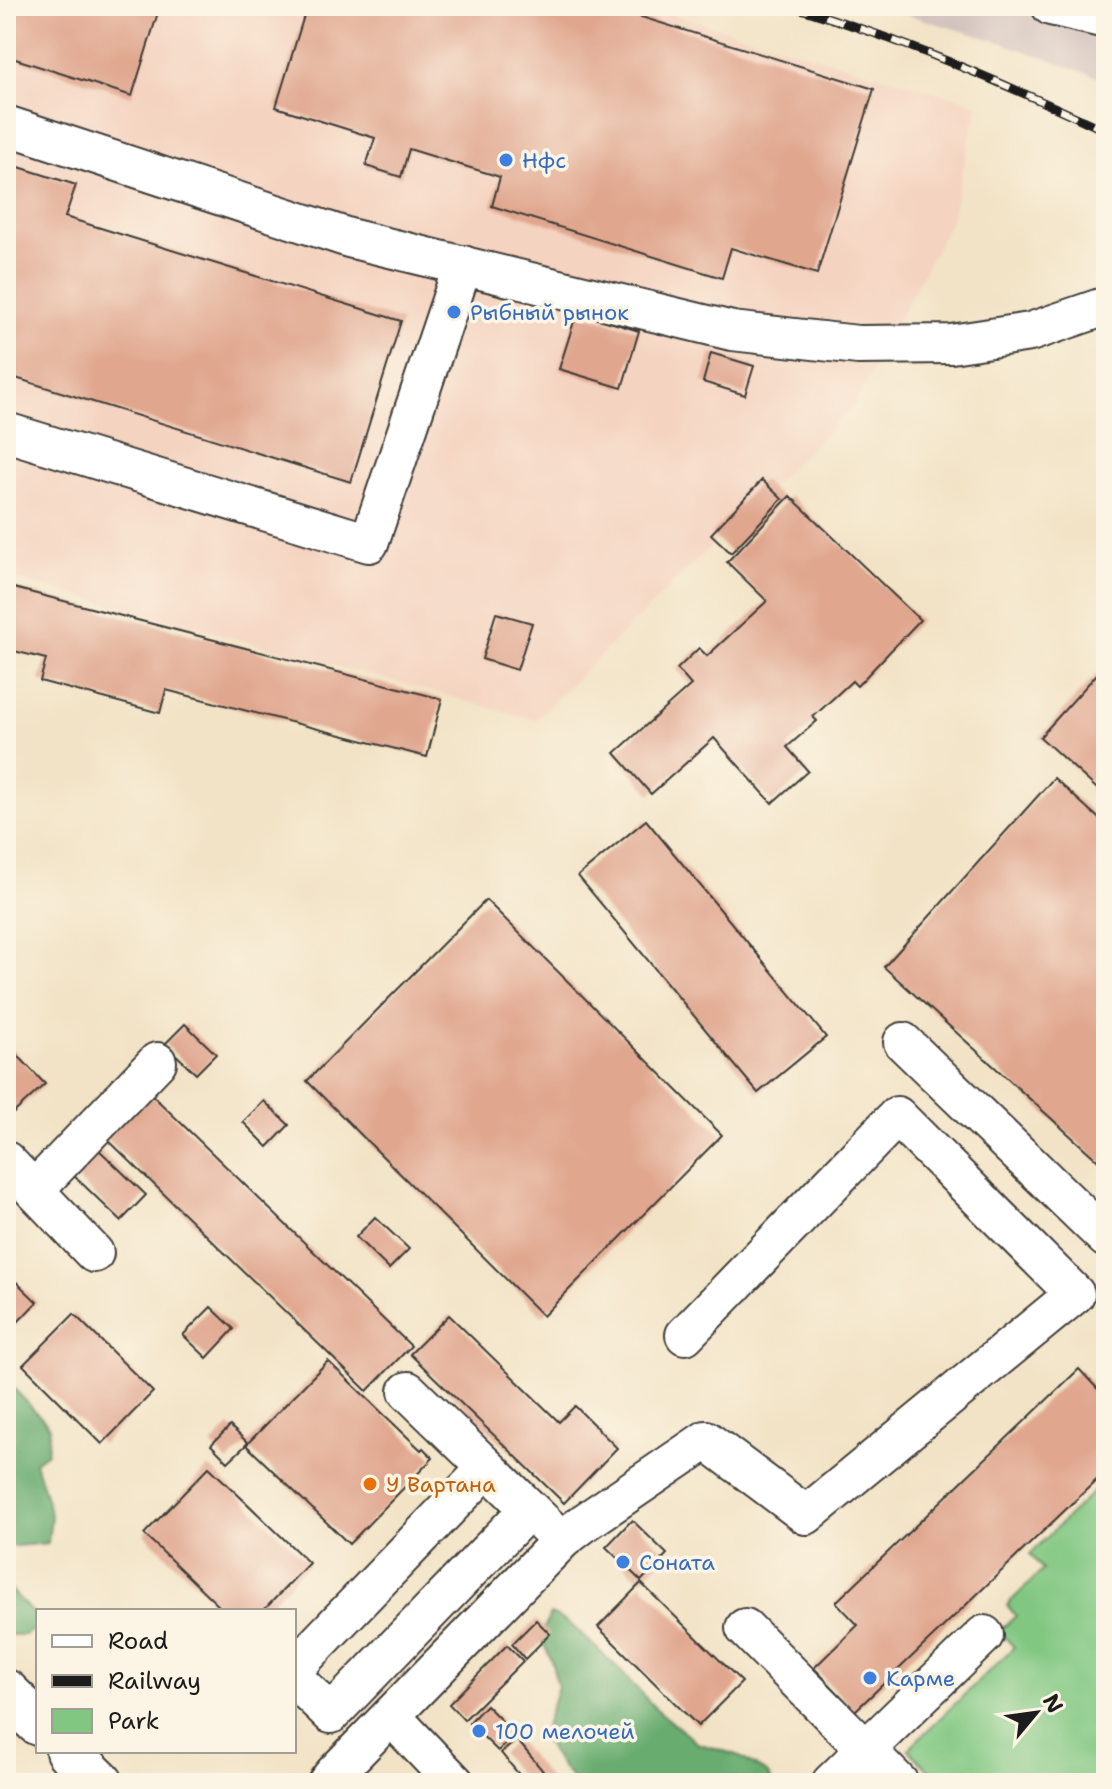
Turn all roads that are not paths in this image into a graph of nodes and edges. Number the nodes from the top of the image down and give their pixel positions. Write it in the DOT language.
graph roads {
  1 [pos="1051,6"];
  2 [pos="1106,19"];
  3 [pos="6,125"];
  4 [pos="463,265"];
  5 [pos="1106,306"];
  6 [pos="6,432"];
  7 [pos="903,1042"];
  8 [pos="157,1062"];
  9 [pos="6,1161"];
  10 [pos="34,1190"];
  11 [pos="1106,1238"];
  12 [pos="94,1253"];
  13 [pos="685,1335"];
  14 [pos="408,1391"];
  15 [pos="487,1468"];
  16 [pos="529,1509"];
  17 [pos="562,1540"];
  18 [pos="745,1628"];
  19 [pos="984,1635"];
  20 [pos="296,1666"];
  21 [pos="296,1680"];
  22 [pos="6,1693"];
  23 [pos="391,1716"];
  24 [pos="36,1721"];
  25 [pos="865,1749"];
  26 [pos="70,1753"];
  27 [pos="834,1779"];
  28 [pos="101,1783"];
  29 [pos="327,1783"];
  30 [pos="455,1783"];
  31 [pos="899,1783"];
  1 -- 2 [label="street"];
  3 -- 4 [label="street"];
  4 -- 5 [label="street"];
  4 -- 6 [label="street"];
  7 -- 11 [label="street"];
  8 -- 10 [label="street"];
  9 -- 10 [label="street"];
  10 -- 12 [label="street"];
  13 -- 17 [label="street"];
  14 -- 15 [label="street"];
  15 -- 16 [label="street"];
  15 -- 20 [label="street"];
  16 -- 17 [label="street"];
  16 -- 21 [label="street"];
  17 -- 23 [label="street"];
  18 -- 25 [label="street"];
  19 -- 25 [label="street"];
  22 -- 24 [label="main road"];
  23 -- 29 [label="street"];
  23 -- 30 [label="street"];
  25 -- 27 [label="street"];
  25 -- 31 [label="street"];
  26 -- 28 [label="main road"];
}
